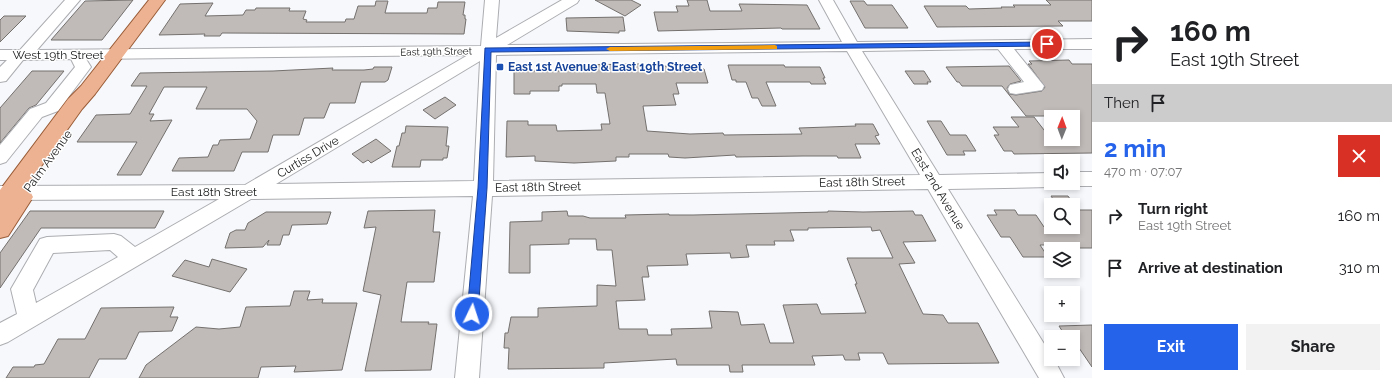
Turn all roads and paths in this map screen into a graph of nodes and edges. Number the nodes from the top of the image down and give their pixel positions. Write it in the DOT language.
graph roads {
  1 [pos="73,0"];
  2 [pos="157,0"];
  3 [pos="492,0"];
  4 [pos="572,0"];
  5 [pos="826,0"];
  6 [pos="1092,44"];
  7 [pos="1002,45"];
  8 [pos="852,47"];
  9 [pos="488,50"];
  10 [pos="116,54"];
  11 [pos="0,55"];
  12 [pos="22,55"];
  13 [pos="76,55"];
  14 [pos="0,77"];
  15 [pos="1016,90"];
  16 [pos="0,157"];
  17 [pos="1080,179"];
  18 [pos="1092,179"];
  19 [pos="1044,180"];
  20 [pos="933,181"];
  21 [pos="483,188"];
  22 [pos="248,192"];
  23 [pos="9,197"];
  24 [pos="0,229"];
  25 [pos="134,258"];
  26 [pos="29,318"];
  27 [pos="0,335"];
  28 [pos="467,378"];
  29 [pos="1052,378"];
  1 -- 12 [label="street"];
  2 -- 10 [label="main road, Palm Avenue"];
  3 -- 9 [label="street"];
  4 -- 9 [label="street, Curtiss Drive"];
  5 -- 8 [label="street, East 2nd Avenue"];
  6 -- 7 [label="street, East 19th Street"];
  7 -- 8 [label="street, East 19th Street"];
  7 -- 15 [label="street"];
  8 -- 9 [label="street, East 19th Street"];
  8 -- 20 [label="street, East 2nd Avenue"];
  9 -- 10 [label="street, East 19th Street"];
  9 -- 21 [label="street"];
  9 -- 22 [label="street, Curtiss Drive"];
  10 -- 13 [label="street, West 19th Street"];
  10 -- 23 [label="main road, Palm Avenue"];
  11 -- 12 [label="street, West 19th Street"];
  12 -- 13 [label="street, West 19th Street"];
  12 -- 14 [label="street"];
  13 -- 16 [label="street"];
  17 -- 18 [label="street"];
  19 -- 20 [label="street, East 18th Street"];
  20 -- 21 [label="street, East 18th Street"];
  20 -- 29 [label="street, East 2nd Avenue"];
  21 -- 22 [label="street, East 18th Street"];
  21 -- 28 [label="street"];
  22 -- 23 [label="street, East 18th Street"];
  22 -- 25 [label="street, Curtiss Drive"];
  23 -- 24 [label="main road, Palm Avenue"];
  25 -- 26 [label="street, Curtiss Drive"];
  25 -- 26 [label="street"];
  26 -- 27 [label="street, Curtiss Drive"];
}
